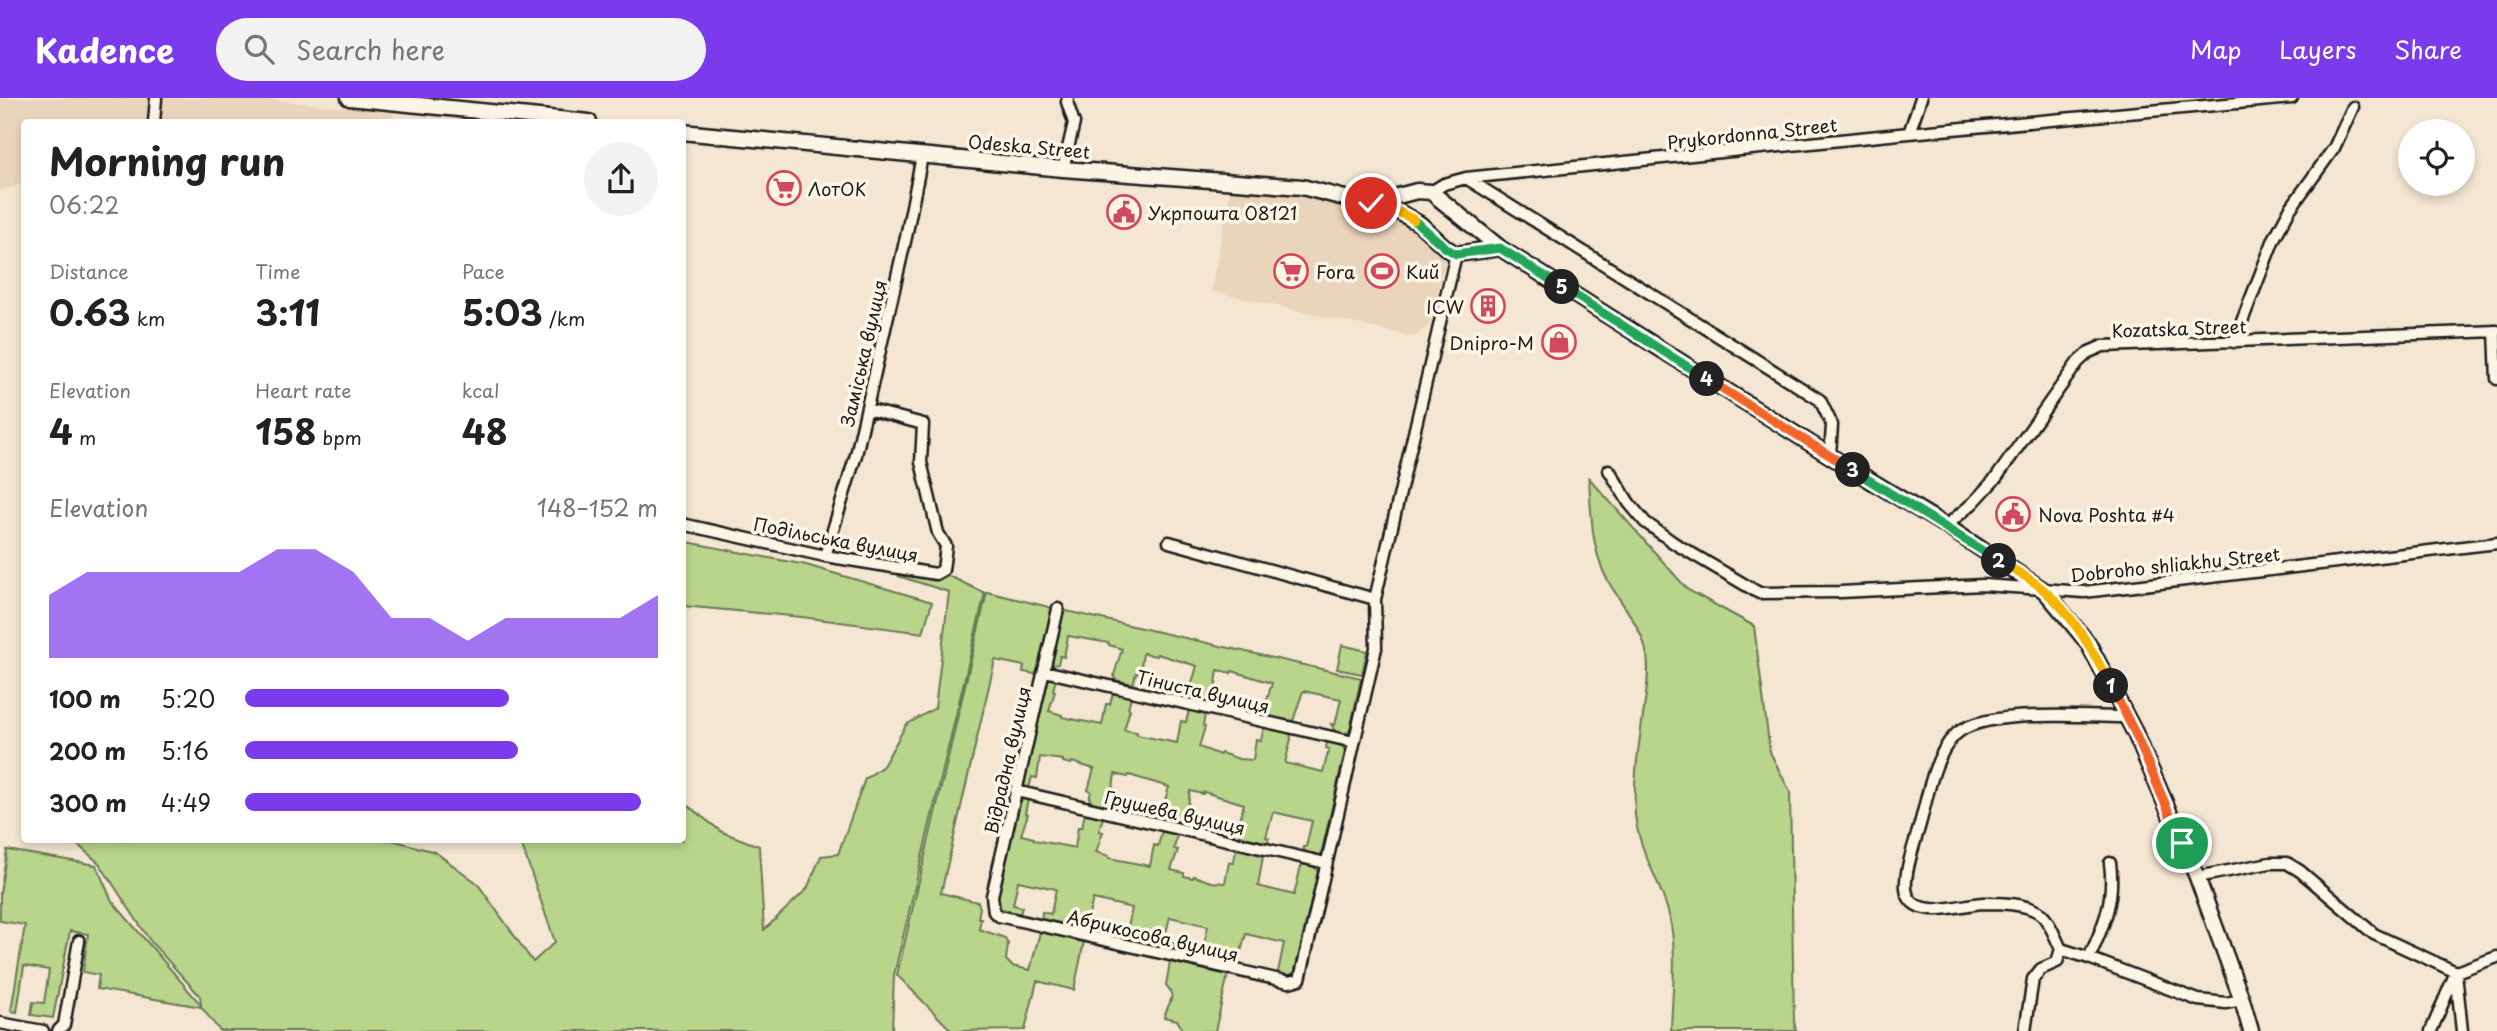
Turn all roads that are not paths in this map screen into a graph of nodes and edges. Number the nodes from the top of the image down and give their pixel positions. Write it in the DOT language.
graph roads {
  1 [pos="156,98"];
  2 [pos="349,98"];
  3 [pos="1068,98"];
  4 [pos="1921,98"];
  5 [pos="2292,98"];
  6 [pos="2353,107"];
  7 [pos="154,119"];
  8 [pos="559,119"];
  9 [pos="686,132"];
  10 [pos="1909,133"];
  11 [pos="922,156"];
  12 [pos="1063,169"];
  13 [pos="1466,178"];
  14 [pos="1431,192"];
  15 [pos="1410,193"];
  16 [pos="1371,203"];
  17 [pos="1409,216"];
  18 [pos="1473,229"];
  19 [pos="1500,248"];
  20 [pos="1460,253"];
  21 [pos="2496,331"];
  22 [pos="2234,342"];
  23 [pos="2497,379"];
  24 [pos="867,409"];
  25 [pos="1829,455"];
  26 [pos="1609,470"];
  27 [pos="686,525"];
  28 [pos="1946,526"];
  29 [pos="1169,542"];
  30 [pos="2497,543"];
  31 [pos="825,556"];
  32 [pos="2045,590"];
  33 [pos="1375,599"];
  34 [pos="1058,609"];
  35 [pos="1044,671"];
  36 [pos="2126,717"];
  37 [pos="1354,742"];
  38 [pos="1016,791"];
  39 [pos="1326,863"];
  40 [pos="2110,863"];
  41 [pos="2197,877"];
  42 [pos="999,916"];
  43 [pos="79,941"];
  44 [pos="2061,949"];
  45 [pos="2497,957"];
  46 [pos="2089,958"];
  47 [pos="2456,972"];
  48 [pos="2242,1000"];
  49 [pos="0,1023"];
  50 [pos="43,1031"];
  51 [pos="58,1031"];
  52 [pos="2025,1031"];
  53 [pos="2251,1031"];
  54 [pos="2431,1031"];
  55 [pos="2462,1031"];
  1 -- 7 [label="street"];
  2 -- 8 [label="street"];
  3 -- 12 [label="street"];
  4 -- 10 [label="street"];
  5 -- 10 [label="street, Prykordonna Street"];
  6 -- 22 [label="street"];
  9 -- 11 [label="street, Odeska Street"];
  10 -- 13 [label="street, Prykordonna Street"];
  11 -- 12 [label="street, Odeska Street"];
  11 -- 24 [label="street, Заміська вулиця"];
  12 -- 16 [label="street, Odeska Street"];
  13 -- 14 [label="street, Prykordonna Street"];
  13 -- 25 [label="street"];
  14 -- 15 [label="street"];
  14 -- 18 [label="street"];
  15 -- 16 [label="street"];
  15 -- 17 [label="street"];
  16 -- 17 [label="street, Odeska Street"];
  17 -- 20 [label="street"];
  18 -- 19 [label="street"];
  18 -- 20 [label="street"];
  19 -- 20 [label="street"];
  19 -- 25 [label="street"];
  20 -- 33 [label="street"];
  21 -- 22 [label="street, Kozatska Street"];
  21 -- 23 [label="street"];
  22 -- 28 [label="street, Kozatska Street"];
  24 -- 31 [label="street, Заміська вулиця"];
  24 -- 31 [label="street, Подільська вулиця"];
  25 -- 28 [label="street"];
  26 -- 32 [label="street, Dobroho shliakhu Street"];
  27 -- 31 [label="street, Подільська вулиця"];
  28 -- 32 [label="street"];
  29 -- 33 [label="street"];
  30 -- 32 [label="street, Dobroho shliakhu Street"];
  32 -- 36 [label="street"];
  33 -- 37 [label="street"];
  34 -- 35 [label="street, Відрадна вулиця"];
  35 -- 37 [label="street, Тіниста вулиця"];
  35 -- 38 [label="street, Відрадна вулиця"];
  36 -- 41 [label="street"];
  36 -- 44 [label="street"];
  37 -- 39 [label="street"];
  38 -- 39 [label="street, Грушева вулиця"];
  38 -- 42 [label="street, Відрадна вулиця"];
  39 -- 42 [label="street, Абрикосова вулиця"];
  40 -- 46 [label="street"];
  41 -- 47 [label="street"];
  41 -- 48 [label="street"];
  43 -- 51 [label="street"];
  44 -- 46 [label="street"];
  44 -- 52 [label="street"];
  45 -- 47 [label="street"];
  46 -- 48 [label="street"];
  47 -- 54 [label="street"];
  47 -- 55 [label="street"];
  48 -- 53 [label="street"];
  49 -- 50 [label="street"];
}
